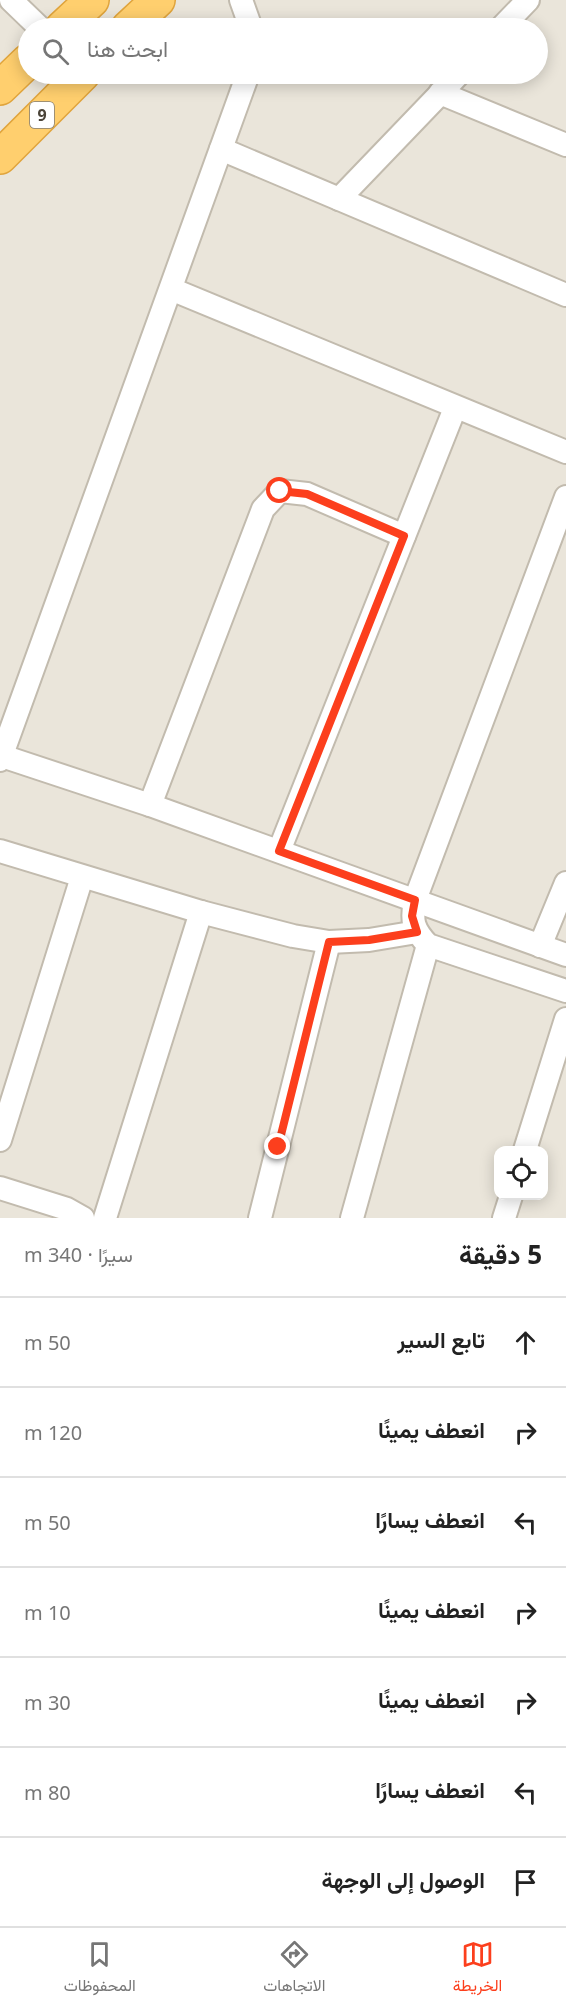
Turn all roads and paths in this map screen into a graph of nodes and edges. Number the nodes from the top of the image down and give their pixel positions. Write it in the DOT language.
graph roads {
  1 [pos="11,0"];
  2 [pos="92,0"];
  3 [pos="158,0"];
  4 [pos="241,0"];
  5 [pos="528,0"];
  6 [pos="30,18"];
  7 [pos="73,18"];
  8 [pos="139,18"];
  9 [pos="247,18"];
  10 [pos="511,18"];
  11 [pos="18,71"];
  12 [pos="73,84"];
  13 [pos="244,84"];
  14 [pos="449,84"];
  15 [pos="0,88"];
  16 [pos="440,93"];
  17 [pos="566,145"];
  18 [pos="221,149"];
  19 [pos="0,158"];
  20 [pos="339,199"];
  21 [pos="171,289"];
  22 [pos="566,295"];
  23 [pos="455,408"];
  24 [pos="566,453"];
  25 [pos="566,497"];
  26 [pos="404,536"];
  27 [pos="1,758"];
  28 [pos="150,805"];
  29 [pos="0,851"];
  30 [pos="279,851"];
  31 [pos="82,878"];
  32 [pos="566,883"];
  33 [pos="415,900"];
  34 [pos="201,912"];
  35 [pos="422,938"];
  36 [pos="329,942"];
  37 [pos="540,946"];
  38 [pos="566,955"];
  39 [pos="566,991"];
  40 [pos="566,1019"];
  41 [pos="0,1140"];
  42 [pos="526,1146"];
  43 [pos="0,1188"];
  44 [pos="510,1200"];
  45 [pos="83,1218"];
  46 [pos="105,1218"];
  47 [pos="260,1218"];
  48 [pos="352,1218"];
  49 [pos="504,1218"];
  1 -- 6 [label="street"];
  2 -- 7 [label="highway"];
  3 -- 8 [label="highway"];
  4 -- 9 [label="street"];
  5 -- 10 [label="street"];
  11 -- 15 [label="highway"];
  12 -- 19 [label="highway, 9"];
  13 -- 18 [label="street"];
  14 -- 16 [label="street"];
  16 -- 17 [label="street"];
  16 -- 20 [label="street"];
  18 -- 20 [label="street"];
  18 -- 21 [label="street"];
  20 -- 22 [label="street"];
  21 -- 23 [label="street"];
  21 -- 27 [label="street"];
  23 -- 24 [label="street"];
  23 -- 26 [label="street"];
  25 -- 33 [label="street"];
  26 -- 28 [label="street"];
  26 -- 30 [label="street"];
  27 -- 28 [label="street"];
  28 -- 30 [label="street"];
  29 -- 31 [label="street"];
  30 -- 33 [label="street"];
  31 -- 34 [label="street"];
  31 -- 41 [label="street"];
  32 -- 37 [label="street"];
  33 -- 35 [label="street"];
  33 -- 37 [label="street"];
  34 -- 36 [label="street"];
  34 -- 46 [label="street"];
  35 -- 36 [label="street"];
  35 -- 39 [label="street"];
  35 -- 48 [label="street"];
  36 -- 47 [label="street"];
  37 -- 38 [label="street"];
  40 -- 42 [label="street"];
  43 -- 45 [label="street"];
  44 -- 49 [label="street"];
}
